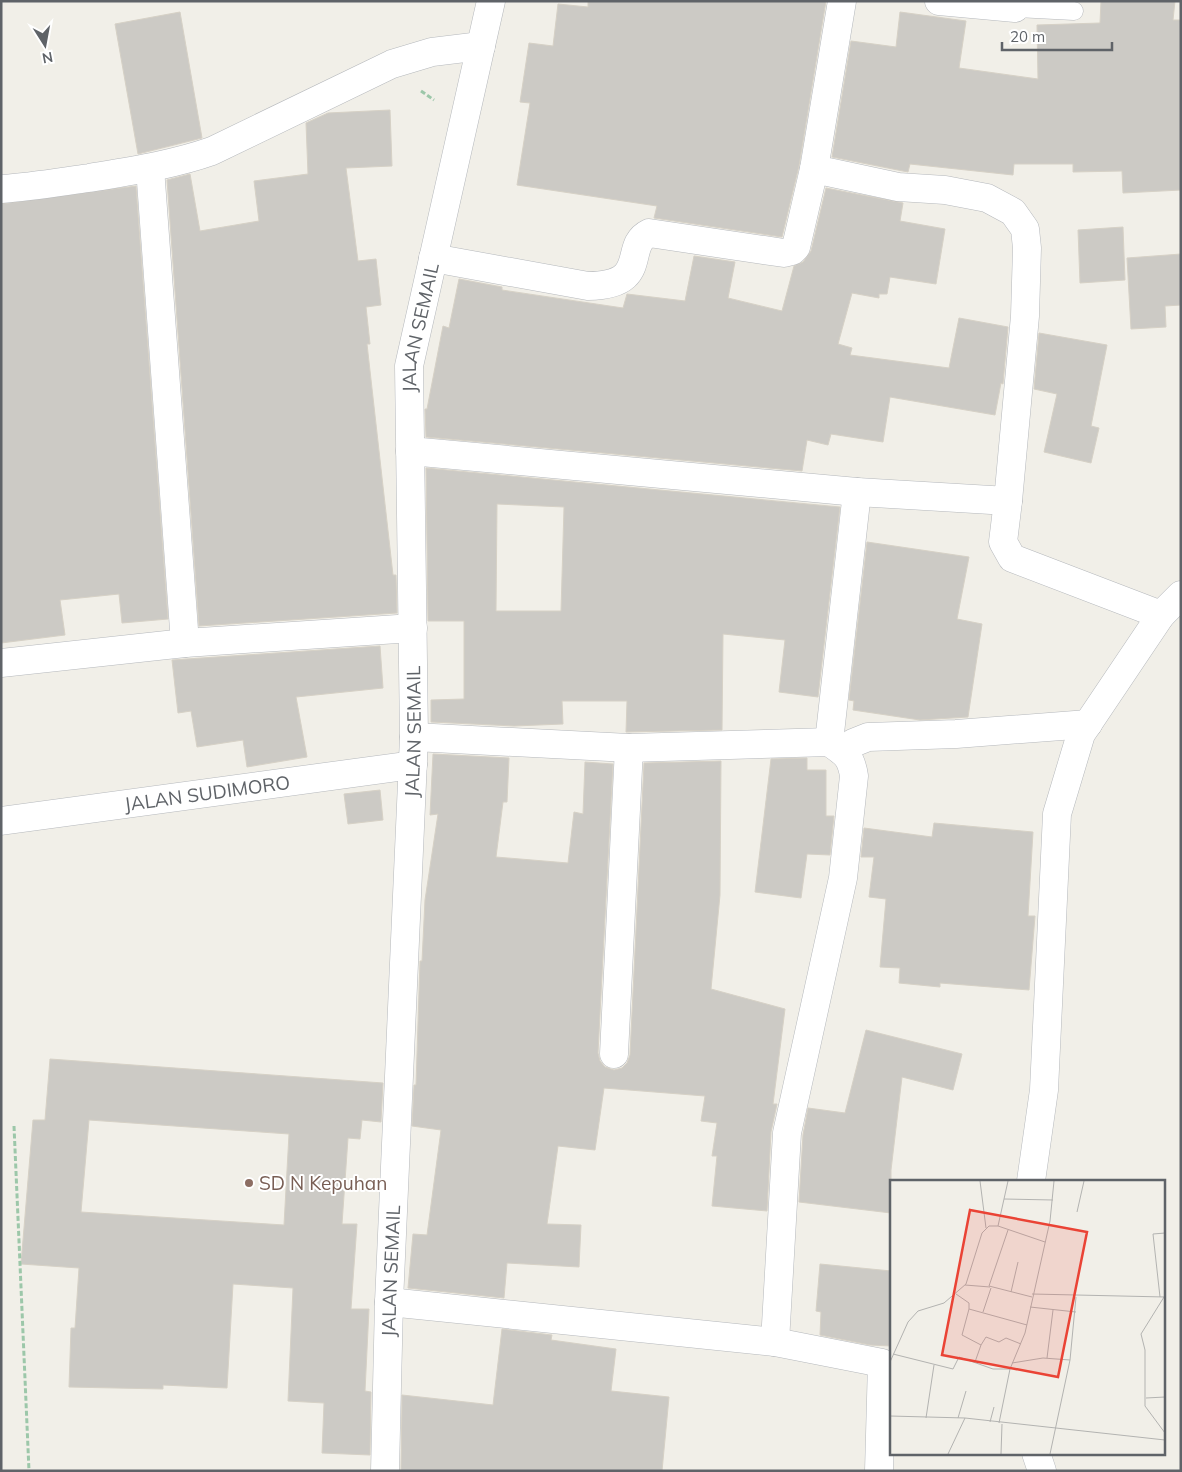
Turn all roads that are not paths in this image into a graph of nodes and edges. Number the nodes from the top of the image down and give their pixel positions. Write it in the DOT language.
graph roads {
  1 [pos="491,1"];
  2 [pos="842,1"];
  3 [pos="939,1"];
  4 [pos="1015,4"];
  5 [pos="1074,12"];
  6 [pos="481,46"];
  7 [pos="150,168"];
  8 [pos="814,170"];
  9 [pos="1,189"];
  10 [pos="433,258"];
  11 [pos="410,451"];
  12 [pos="858,492"];
  13 [pos="1008,501"];
  14 [pos="1181,595"];
  15 [pos="1161,616"];
  16 [pos="413,628"];
  17 [pos="184,643"];
  18 [pos="1,663"];
  19 [pos="1088,724"];
  20 [pos="414,737"];
  21 [pos="837,747"];
  22 [pos="629,748"];
  23 [pos="413,765"];
  24 [pos="1,821"];
  25 [pos="614,1054"];
  26 [pos="1031,1180"];
  27 [pos="389,1302"];
  28 [pos="775,1342"];
  29 [pos="886,1363"];
  30 [pos="1036,1454"];
  31 [pos="385,1471"];
  32 [pos="879,1471"];
  33 [pos="1042,1471"];
  1 -- 6 [label="street, JALAN SEMAIL"];
  2 -- 8 [label="street"];
  3 -- 4 [label="street"];
  4 -- 5 [label="lane"];
  6 -- 7 [label="street"];
  6 -- 10 [label="street, JALAN SEMAIL"];
  7 -- 9 [label="street"];
  7 -- 17 [label="street"];
  8 -- 10 [label="street"];
  8 -- 13 [label="street"];
  10 -- 11 [label="street, JALAN SEMAIL"];
  11 -- 12 [label="street"];
  11 -- 16 [label="street, JALAN SEMAIL"];
  12 -- 13 [label="street"];
  12 -- 21 [label="street"];
  13 -- 15 [label="street"];
  14 -- 15 [label="street"];
  15 -- 19 [label="street"];
  16 -- 17 [label="street"];
  16 -- 20 [label="street, JALAN SEMAIL"];
  17 -- 18 [label="street"];
  19 -- 21 [label="street"];
  19 -- 26 [label="street"];
  20 -- 22 [label="street"];
  20 -- 23 [label="street, JALAN SEMAIL"];
  21 -- 22 [label="street"];
  21 -- 28 [label="street"];
  22 -- 25 [label="street"];
  23 -- 24 [label="street, JALAN SUDIMORO"];
  23 -- 27 [label="street, JALAN SEMAIL"];
  27 -- 28 [label="street"];
  27 -- 31 [label="street, JALAN SEMAIL"];
  28 -- 29 [label="street"];
  29 -- 32 [label="street"];
  30 -- 33 [label="street"];
}
